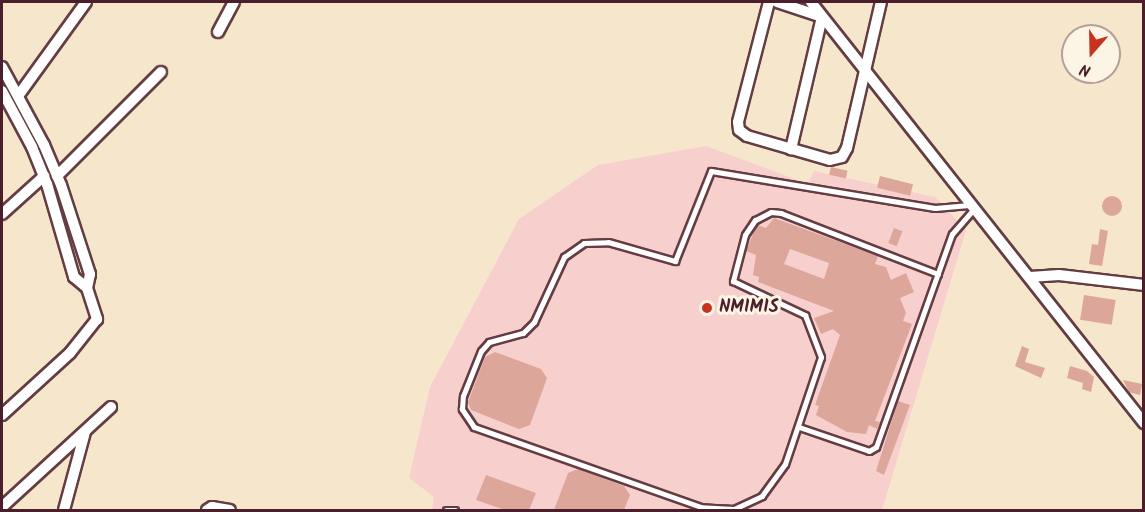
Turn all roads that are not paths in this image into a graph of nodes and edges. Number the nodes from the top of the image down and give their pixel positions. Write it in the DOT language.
graph roads {
  1 [pos="86,2"];
  2 [pos="234,2"];
  3 [pos="769,2"];
  4 [pos="777,2"];
  5 [pos="811,2"];
  6 [pos="881,2"];
  7 [pos="822,17"];
  8 [pos="218,32"];
  9 [pos="2,67"];
  10 [pos="865,69"];
  11 [pos="161,72"];
  12 [pos="2,91"];
  13 [pos="18,96"];
  14 [pos="791,148"];
  15 [pos="44,176"];
  16 [pos="57,176"];
  17 [pos="975,206"];
  18 [pos="2,214"];
  19 [pos="938,274"];
  20 [pos="1030,277"];
  21 [pos="1143,285"];
  22 [pos="87,288"];
  23 [pos="111,407"];
  24 [pos="2,415"];
  25 [pos="1143,423"];
  26 [pos="799,427"];
  27 [pos="85,431"];
  28 [pos="10,499"];
  29 [pos="2,507"];
  30 [pos="212,509"];
  31 [pos="8,510"];
  32 [pos="64,510"];
  33 [pos="230,510"];
  34 [pos="446,510"];
  35 [pos="455,510"];
  1 -- 13 [label="street"];
  2 -- 8 [label="street"];
  3 -- 14 [label="street"];
  4 -- 7 [label="street"];
  5 -- 7 [label="street"];
  6 -- 10 [label="street"];
  7 -- 10 [label="street"];
  7 -- 14 [label="street"];
  9 -- 13 [label="street"];
  10 -- 14 [label="street"];
  10 -- 17 [label="street"];
  11 -- 16 [label="street"];
  12 -- 15 [label="street"];
  13 -- 16 [label="street"];
  15 -- 18 [label="street"];
  15 -- 22 [label="street"];
  16 -- 22 [label="street"];
  17 -- 19 [label="lane"];
  17 -- 20 [label="street"];
  17 -- 26 [label="lane"];
  19 -- 26 [label="lane"];
  19 -- 26 [label="lane"];
  20 -- 21 [label="street"];
  20 -- 25 [label="street"];
  22 -- 24 [label="street"];
  23 -- 27 [label="street"];
  27 -- 28 [label="street"];
  27 -- 32 [label="street"];
  28 -- 29 [label="street"];
  28 -- 31 [label="street"];
  30 -- 33 [label="street"];
  34 -- 35 [label="lane"];
}
